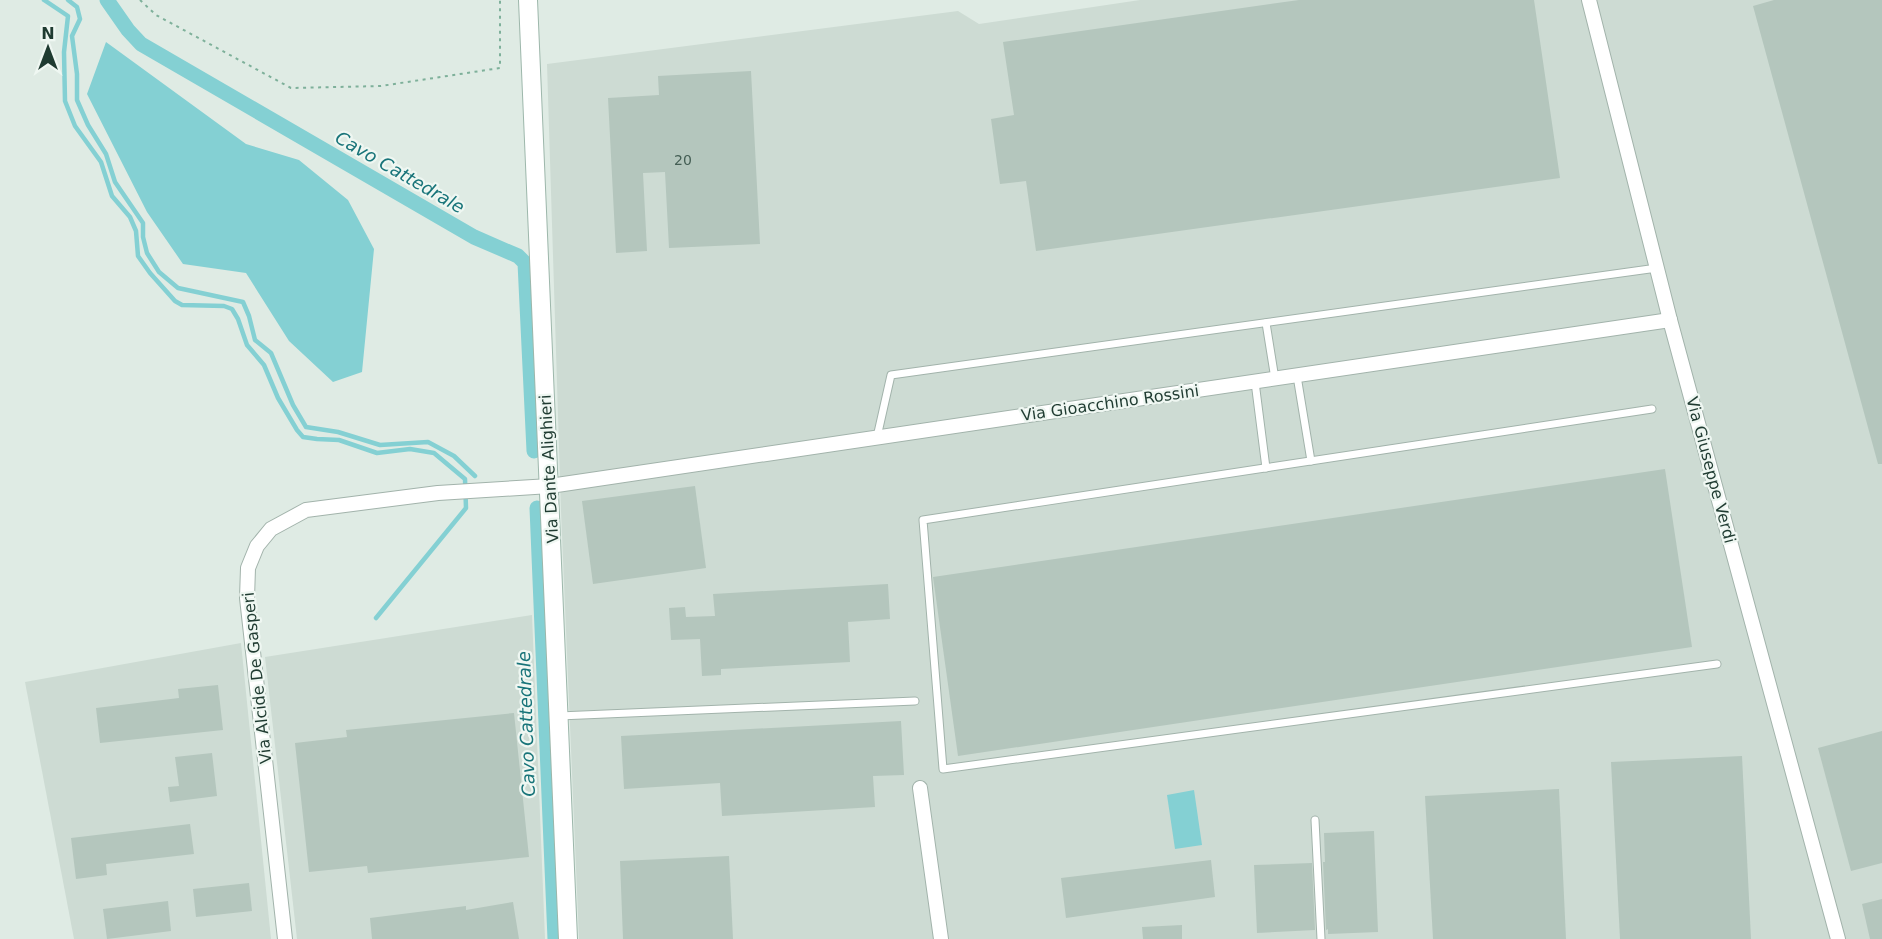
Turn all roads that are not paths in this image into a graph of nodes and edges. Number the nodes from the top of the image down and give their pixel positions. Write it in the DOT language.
graph roads {
  1 [pos="528,0"];
  2 [pos="1589,0"];
  3 [pos="1657,268"];
  4 [pos="1671,320"];
  5 [pos="1266,323"];
  6 [pos="1297,376"];
  7 [pos="1275,379"];
  8 [pos="1255,382"];
  9 [pos="1652,409"];
  10 [pos="877,438"];
  11 [pos="1311,461"];
  12 [pos="1266,468"];
  13 [pos="550,486"];
  14 [pos="1717,664"];
  15 [pos="915,701"];
  16 [pos="559,716"];
  17 [pos="920,788"];
  18 [pos="1316,820"];
  19 [pos="285,939"];
  20 [pos="568,939"];
  21 [pos="942,939"];
  22 [pos="1321,939"];
  23 [pos="1839,939"];
  1 -- 13 [label="main road, Via Dante Alighieri"];
  2 -- 3 [label="street, Via Giuseppe Verdi"];
  3 -- 4 [label="street, Via Giuseppe Verdi"];
  3 -- 5 [label="lane"];
  4 -- 6 [label="street, Via Gioacchino Rossini"];
  4 -- 23 [label="street, Via Giuseppe Verdi"];
  5 -- 7 [label="lane"];
  5 -- 10 [label="lane"];
  6 -- 7 [label="street, Via Gioacchino Rossini"];
  6 -- 11 [label="lane"];
  7 -- 8 [label="street, Via Gioacchino Rossini"];
  8 -- 10 [label="street, Via Gioacchino Rossini"];
  8 -- 12 [label="lane"];
  9 -- 11 [label="lane"];
  10 -- 13 [label="street, Via Gioacchino Rossini"];
  11 -- 12 [label="lane"];
  12 -- 14 [label="lane"];
  13 -- 16 [label="main road, Via Dante Alighieri"];
  13 -- 19 [label="street, Via Alcide De Gasperi"];
  15 -- 16 [label="lane"];
  16 -- 20 [label="main road, Via Dante Alighieri"];
  17 -- 21 [label="street"];
  18 -- 22 [label="lane"];
}
